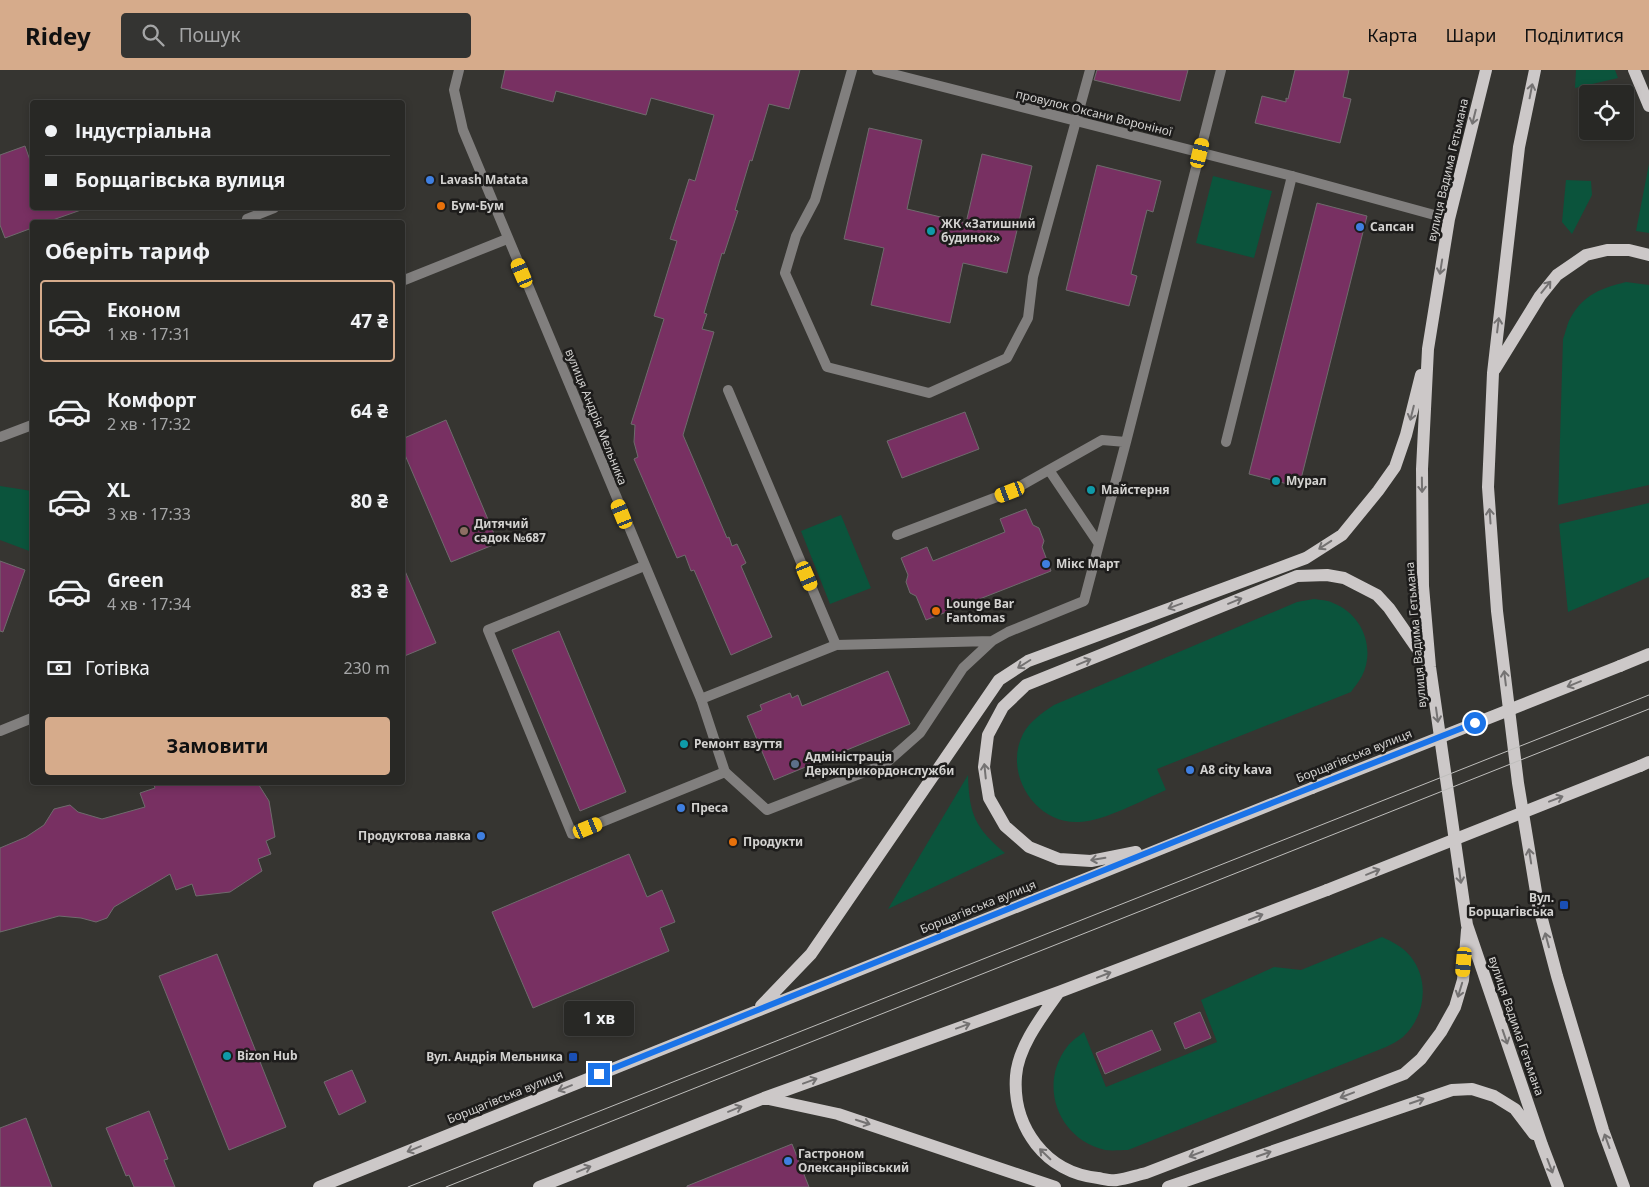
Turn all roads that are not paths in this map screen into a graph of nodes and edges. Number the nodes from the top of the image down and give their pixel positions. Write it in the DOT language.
graph roads {
  1 [pos="459,70"];
  2 [pos="852,70"];
  3 [pos="877,70"];
  4 [pos="1090,70"];
  5 [pos="1221,70"];
  6 [pos="1486,70"];
  7 [pos="1535,70"];
  8 [pos="1634,70"];
  9 [pos="1649,106"];
  10 [pos="1076,121"];
  11 [pos="1200,153"];
  12 [pos="1292,176"];
  13 [pos="269,210"];
  14 [pos="1449,219"];
  15 [pos="248,220"];
  16 [pos="508,240"];
  17 [pos="1649,255"];
  18 [pos="405,280"];
  19 [pos="1428,349"];
  20 [pos="1493,373"];
  21 [pos="728,390"];
  22 [pos="30,426"];
  23 [pos="0,437"];
  24 [pos="1126,442"];
  25 [pos="1226,442"];
  26 [pos="1049,470"];
  27 [pos="897,535"];
  28 [pos="1099,544"];
  29 [pos="644,566"];
  30 [pos="992,641"];
  31 [pos="836,645"];
  32 [pos="1649,654"];
  33 [pos="1430,667"];
  34 [pos="701,699"];
  35 [pos="30,719"];
  36 [pos="0,731"];
  37 [pos="1644,764"];
  38 [pos="725,772"];
  39 [pos="1163,848"];
  40 [pos="1467,925"];
  41 [pos="1058,992"];
  42 [pos="756,1011"];
  43 [pos="764,1098"];
  44 [pos="1542,1145"];
  45 [pos="319,1187"];
  46 [pos="539,1187"];
  47 [pos="1055,1187"];
  48 [pos="1168,1187"];
  49 [pos="1558,1187"];
  50 [pos="1624,1187"];
  1 -- 16 [label="street, вулиця Андрія Мельника"];
  2 -- 10 [label="street"];
  3 -- 10 [label="street, провулок Оксани Вороніної"];
  4 -- 10 [label="street"];
  5 -- 11 [label="street"];
  6 -- 14 [label="main road, вулиця Вадима Гетьмана, one-way"];
  20 -- 7 [label="main road, one-way"];
  8 -- 9 [label="main road"];
  10 -- 11 [label="street, провулок Оксани Вороніної"];
  11 -- 12 [label="street, провулок Оксани Вороніної"];
  11 -- 24 [label="street"];
  12 -- 14 [label="street, провулок Оксани Вороніної"];
  12 -- 25 [label="street"];
  13 -- 15 [label="street"];
  14 -- 19 [label="main road, вулиця Вадима Гетьмана, one-way"];
  16 -- 18 [label="street"];
  16 -- 29 [label="street, вулиця Андрія Мельника"];
  20 -- 17 [label="main road, one-way"];
  19 -- 33 [label="main road, вулиця Вадима Гетьмана, one-way"];
  19 -- 42 [label="main road, one-way"];
  50 -- 20 [label="main road, one-way"];
  21 -- 31 [label="street"];
  22 -- 23 [label="street"];
  24 -- 26 [label="street"];
  24 -- 28 [label="street"];
  26 -- 27 [label="street"];
  26 -- 28 [label="street"];
  28 -- 30 [label="street"];
  29 -- 34 [label="street, вулиця Андрія Мельника"];
  29 -- 38 [label="street"];
  30 -- 31 [label="street"];
  30 -- 38 [label="street"];
  31 -- 34 [label="street"];
  32 -- 39 [label="main road, Борщагівська вулиця, one-way, bridge"];
  39 -- 33 [label="main road, one-way"];
  33 -- 40 [label="main road, вулиця Вадима Гетьмана, one-way"];
  34 -- 38 [label="street, вулиця Андрія Мельника"];
  35 -- 36 [label="street"];
  41 -- 37 [label="main road, one-way, bridge"];
  39 -- 42 [label="main road, Борщагівська вулиця"];
  40 -- 41 [label="main road, one-way"];
  40 -- 44 [label="main road, вулиця Вадима Гетьмана, one-way"];
  43 -- 41 [label="main road, one-way"];
  42 -- 45 [label="main road, Борщагівська вулиця, one-way"];
  46 -- 43 [label="main road, one-way"];
  43 -- 47 [label="main road, one-way"];
  48 -- 44 [label="main road, one-way"];
  44 -- 49 [label="main road, вулиця Вадима Гетьмана, one-way"];
}
